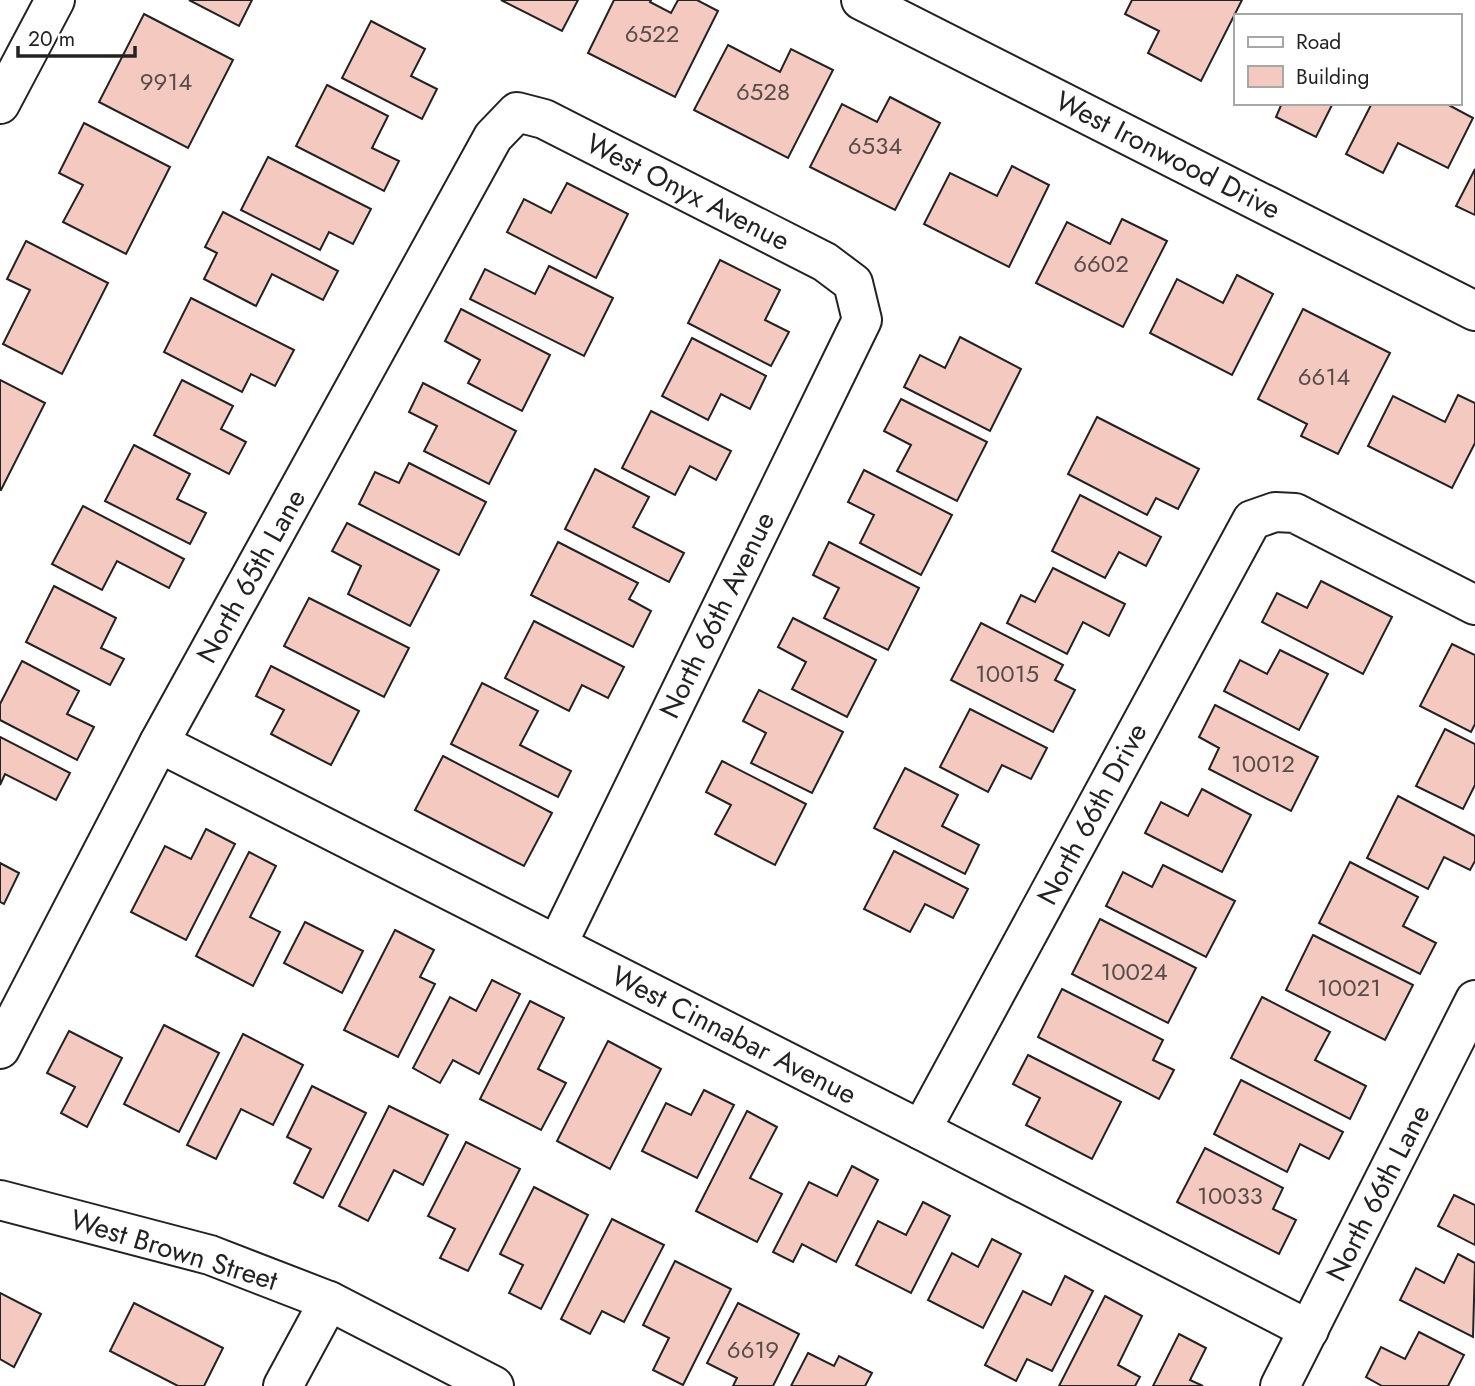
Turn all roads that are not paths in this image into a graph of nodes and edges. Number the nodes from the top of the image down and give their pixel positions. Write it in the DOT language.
graph roads {
  1 [pos="55,0"];
  2 [pos="861,0"];
  3 [pos="3,89"];
  4 [pos="517,113"];
  5 [pos="853,283"];
  6 [pos="1475,311"];
  7 [pos="1475,605"];
  8 [pos="159,743"];
  9 [pos="557,945"];
  10 [pos="1475,1000"];
  11 [pos="0,1049"];
  12 [pos="921,1130"];
  13 [pos="0,1200"];
  14 [pos="329,1301"];
  15 [pos="1309,1330"];
  16 [pos="284,1386"];
  17 [pos="494,1386"];
  18 [pos="1280,1386"];
  1 -- 3 [label="street"];
  2 -- 6 [label="street, West Ironwood Drive"];
  4 -- 5 [label="street, West Onyx Avenue"];
  4 -- 8 [label="street, North 65th Lane"];
  5 -- 9 [label="street, North 66th Avenue"];
  7 -- 12 [label="street, North 66th Drive"];
  8 -- 9 [label="street, West Cinnabar Avenue"];
  8 -- 11 [label="street, North 65th Lane"];
  9 -- 12 [label="street, West Cinnabar Avenue"];
  10 -- 15 [label="street, North 66th Lane"];
  12 -- 15 [label="street, West Cinnabar Avenue"];
  13 -- 14 [label="street, West Brown Street"];
  14 -- 16 [label="street"];
  14 -- 17 [label="street, West Brown Street"];
  15 -- 18 [label="street, North 66th Lane"];
}
